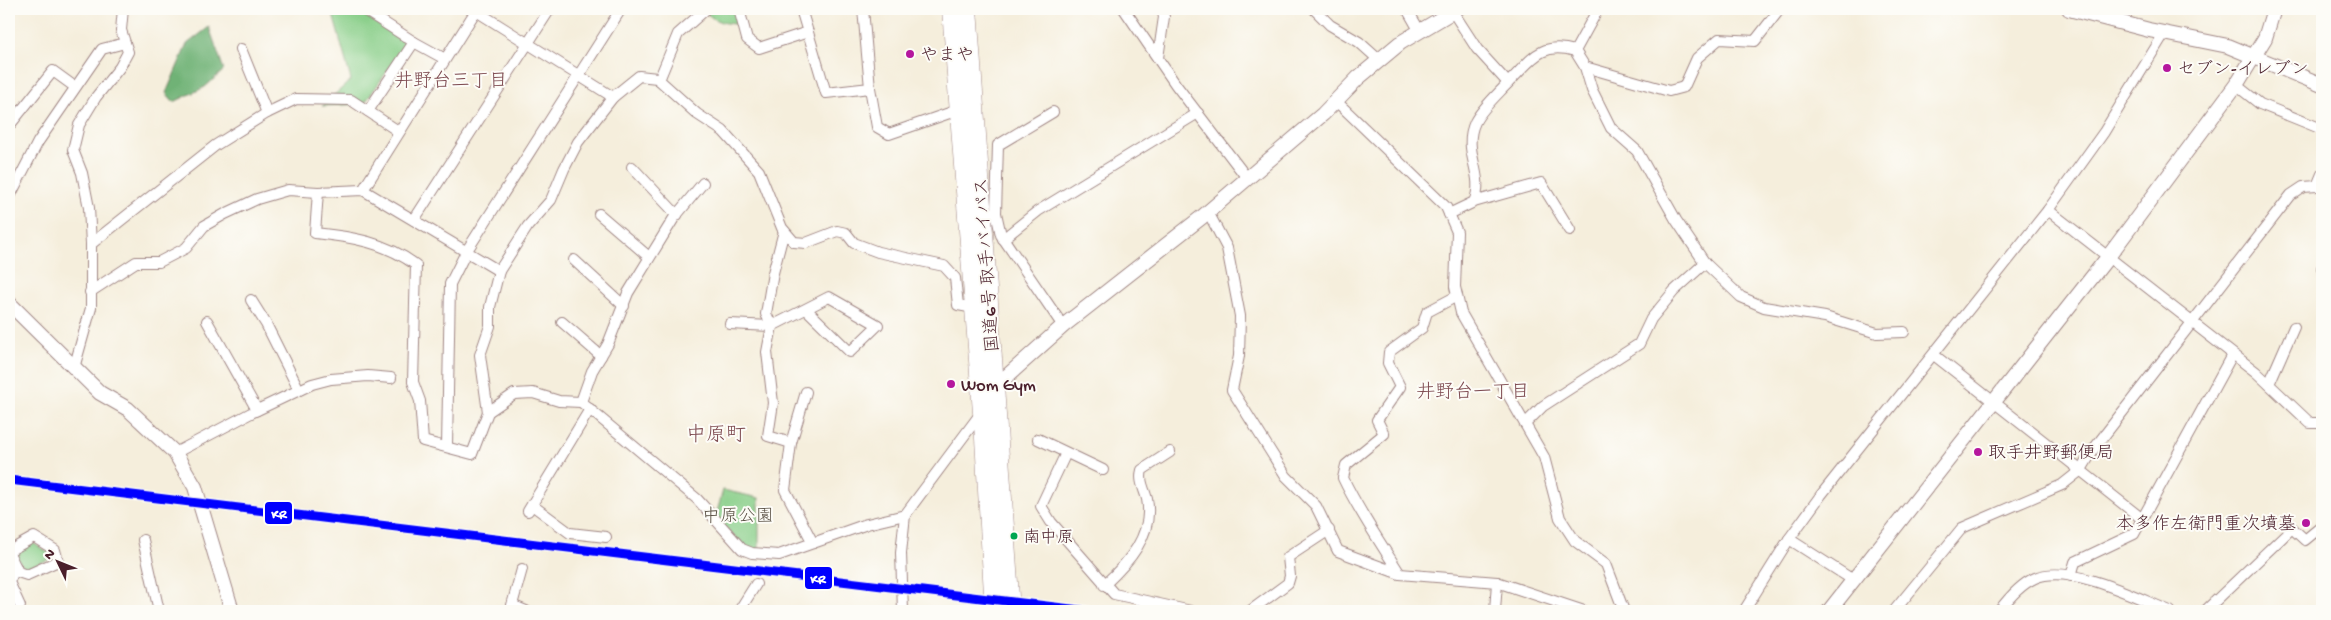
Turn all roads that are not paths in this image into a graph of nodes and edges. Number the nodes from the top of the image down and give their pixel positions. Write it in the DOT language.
graph roads {
  1 [pos="123,9"];
  2 [pos="363,9"];
  3 [pos="475,9"];
  4 [pos="550,9"];
  5 [pos="621,9"];
  6 [pos="703,9"];
  7 [pos="739,9"];
  8 [pos="801,9"];
  9 [pos="863,9"];
  10 [pos="951,9"];
  11 [pos="968,9"];
  12 [pos="1124,9"];
  13 [pos="1162,9"];
  14 [pos="1314,9"];
  15 [pos="1407,9"];
  16 [pos="1598,9"];
  17 [pos="1780,9"];
  18 [pos="2069,9"];
  19 [pos="2274,9"];
  20 [pos="1455,10"];
  21 [pos="1419,30"];
  22 [pos="808,32"];
  23 [pos="2165,32"];
  24 [pos="414,42"];
  25 [pos="125,43"];
  26 [pos="528,44"];
  27 [pos="241,49"];
  28 [pos="1575,51"];
  29 [pos="2255,56"];
  30 [pos="1158,58"];
  31 [pos="446,59"];
  32 [pos="1379,60"];
  33 [pos="1585,67"];
  34 [pos="580,75"];
  35 [pos="659,80"];
  36 [pos="1508,83"];
  37 [pos="2236,85"];
  38 [pos="2322,85"];
  39 [pos="74,87"];
  40 [pos="870,88"];
  41 [pos="613,97"];
  42 [pos="1336,102"];
  43 [pos="958,110"];
  44 [pos="368,111"];
  45 [pos="1053,112"];
  46 [pos="267,113"];
  47 [pos="1198,113"];
  48 [pos="9,126"];
  49 [pos="2322,129"];
  50 [pos="398,131"];
  51 [pos="632,167"];
  52 [pos="2322,174"];
  53 [pos="1247,178"];
  54 [pos="703,183"];
  55 [pos="2320,187"];
  56 [pos="363,190"];
  57 [pos="318,192"];
  58 [pos="9,198"];
  59 [pos="1474,202"];
  60 [pos="2048,210"];
  61 [pos="1208,212"];
  62 [pos="989,213"];
  63 [pos="599,214"];
  64 [pos="1449,214"];
  65 [pos="677,215"];
  66 [pos="414,220"];
  67 [pos="1570,230"];
  68 [pos="784,231"];
  69 [pos="1003,239"];
  70 [pos="91,244"];
  71 [pos="466,252"];
  72 [pos="649,256"];
  73 [pos="2108,257"];
  74 [pos="574,260"];
  75 [pos="1705,263"];
  76 [pos="499,272"];
  77 [pos="90,292"];
  78 [pos="1457,296"];
  79 [pos="251,300"];
  80 [pos="9,303"];
  81 [pos="624,306"];
  82 [pos="974,308"];
  83 [pos="806,309"];
  84 [pos="207,321"];
  85 [pos="562,322"];
  86 [pos="730,324"];
  87 [pos="2192,324"];
  88 [pos="772,326"];
  89 [pos="1063,326"];
  90 [pos="2294,327"];
  91 [pos="1904,332"];
  92 [pos="1934,355"];
  93 [pos="2232,355"];
  94 [pos="601,356"];
  95 [pos="74,368"];
  96 [pos="391,378"];
  97 [pos="2269,384"];
  98 [pos="299,390"];
  99 [pos="996,390"];
  100 [pos="806,392"];
  101 [pos="1993,401"];
  102 [pos="581,402"];
  103 [pos="590,409"];
  104 [pos="257,410"];
  105 [pos="488,412"];
  106 [pos="981,412"];
  107 [pos="2321,420"];
  108 [pos="1525,424"];
  109 [pos="1038,440"];
  110 [pos="791,443"];
  111 [pos="447,446"];
  112 [pos="1170,452"];
  113 [pos="175,453"];
  114 [pos="1066,453"];
  115 [pos="1103,470"];
  116 [pos="2081,470"];
  117 [pos="905,515"];
  118 [pos="2141,518"];
  119 [pos="2322,526"];
  120 [pos="1329,530"];
  121 [pos="606,537"];
  122 [pos="1789,539"];
  123 [pos="143,540"];
  124 [pos="813,543"];
  125 [pos="9,552"];
  126 [pos="16,567"];
  127 [pos="522,569"];
  128 [pos="1400,574"];
  129 [pos="2071,576"];
  130 [pos="1853,580"];
  131 [pos="1001,582"];
  132 [pos="1497,582"];
  133 [pos="756,584"];
  134 [pos="1104,585"];
  135 [pos="20,606"];
  136 [pos="902,607"];
  137 [pos="743,608"];
  138 [pos="159,611"];
  139 [pos="232,611"];
  140 [pos="526,611"];
  141 [pos="994,611"];
  142 [pos="1011,611"];
  143 [pos="1191,611"];
  144 [pos="1250,611"];
  145 [pos="1495,611"];
  146 [pos="1584,611"];
  147 [pos="1624,611"];
  148 [pos="1744,611"];
  149 [pos="1829,611"];
  150 [pos="1894,611"];
  151 [pos="1999,611"];
  152 [pos="2170,611"];
  153 [pos="2205,611"];
  1 -- 25 [label="street"];
  2 -- 24 [label="street"];
  3 -- 26 [label="street"];
  3 -- 31 [label="street"];
  4 -- 26 [label="street"];
  5 -- 34 [label="street"];
  6 -- 35 [label="street"];
  7 -- 22 [label="street"];
  8 -- 22 [label="street"];
  9 -- 40 [label="street"];
  10 -- 43 [label="highway, 国道6号 取手バイパス"];
  11 -- 62 [label="highway, 国道6号 取手バイパス"];
  12 -- 30 [label="street"];
  13 -- 30 [label="street"];
  14 -- 32 [label="street"];
  15 -- 21 [label="street"];
  16 -- 28 [label="street"];
  17 -- 33 [label="street"];
  18 -- 23 [label="street"];
  19 -- 29 [label="street"];
  20 -- 21 [label="street"];
  20 -- 36 [label="street"];
  21 -- 32 [label="street"];
  22 -- 40 [label="street"];
  23 -- 29 [label="street"];
  23 -- 60 [label="street"];
  24 -- 31 [label="street"];
  24 -- 44 [label="street"];
  25 -- 39 [label="street"];
  25 -- 70 [label="street"];
  26 -- 34 [label="street"];
  26 -- 66 [label="street"];
  27 -- 46 [label="street"];
  28 -- 33 [label="street"];
  28 -- 36 [label="street"];
  29 -- 37 [label="street"];
  29 -- 38 [label="street"];
  30 -- 47 [label="street"];
  31 -- 50 [label="street"];
  32 -- 42 [label="street"];
  33 -- 75 [label="street"];
  34 -- 41 [label="street"];
  34 -- 71 [label="street"];
  35 -- 41 [label="street"];
  35 -- 68 [label="street"];
  36 -- 59 [label="street"];
  37 -- 49 [label="street"];
  37 -- 73 [label="street"];
  39 -- 48 [label="street"];
  39 -- 58 [label="street"];
  40 -- 43 [label="street"];
  41 -- 76 [label="street"];
  42 -- 53 [label="street"];
  42 -- 64 [label="street"];
  43 -- 82 [label="highway, 国道6号 取手バイパス"];
  44 -- 46 [label="street"];
  44 -- 50 [label="street"];
  45 -- 62 [label="street"];
  46 -- 70 [label="street"];
  47 -- 53 [label="street"];
  47 -- 69 [label="street"];
  50 -- 56 [label="street"];
  51 -- 65 [label="street"];
  52 -- 55 [label="street"];
  53 -- 61 [label="street"];
  54 -- 65 [label="street"];
  55 -- 87 [label="street"];
  56 -- 57 [label="street"];
  56 -- 66 [label="street"];
  57 -- 77 [label="street"];
  57 -- 111 [label="street"];
  59 -- 64 [label="street"];
  59 -- 67 [label="street"];
  60 -- 73 [label="street"];
  60 -- 92 [label="street"];
  61 -- 89 [label="street"];
  61 -- 120 [label="street"];
  62 -- 69 [label="street"];
  62 -- 99 [label="highway, 国道6号 取手バイパス"];
  63 -- 72 [label="street"];
  64 -- 78 [label="street"];
  65 -- 72 [label="street"];
  66 -- 71 [label="street"];
  68 -- 82 [label="street"];
  68 -- 88 [label="street"];
  69 -- 89 [label="street"];
  70 -- 77 [label="street"];
  71 -- 76 [label="street"];
  71 -- 111 [label="street"];
  72 -- 81 [label="street"];
  73 -- 87 [label="street"];
  73 -- 101 [label="street"];
  74 -- 81 [label="street"];
  75 -- 91 [label="street"];
  75 -- 108 [label="street"];
  76 -- 105 [label="street"];
  77 -- 95 [label="street"];
  78 -- 108 [label="street"];
  78 -- 128 [label="street"];
  79 -- 98 [label="street"];
  80 -- 95 [label="street"];
  81 -- 94 [label="street"];
  82 -- 106 [label="highway, 国道6号 取手バイパス"];
  83 -- 83 [label="street"];
  83 -- 88 [label="street"];
  84 -- 104 [label="street"];
  85 -- 94 [label="street"];
  86 -- 88 [label="street"];
  87 -- 93 [label="street"];
  87 -- 116 [label="street"];
  88 -- 110 [label="street"];
  89 -- 99 [label="street"];
  90 -- 97 [label="street"];
  92 -- 101 [label="street"];
  92 -- 122 [label="street"];
  93 -- 97 [label="street"];
  93 -- 118 [label="street"];
  94 -- 102 [label="street"];
  95 -- 113 [label="street"];
  96 -- 98 [label="street"];
  97 -- 107 [label="street"];
  98 -- 104 [label="street"];
  99 -- 106 [label="street"];
  99 -- 131 [label="highway, 国道6号 取手バイパス"];
  100 -- 110 [label="street"];
  101 -- 116 [label="street"];
  101 -- 130 [label="street"];
  102 -- 103 [label="street"];
  102 -- 105 [label="street"];
  103 -- 121 [label="street"];
  103 -- 124 [label="street"];
  104 -- 113 [label="street"];
  105 -- 111 [label="street"];
  106 -- 117 [label="street"];
  106 -- 131 [label="highway, 国道6号 取手バイパス"];
  108 -- 147 [label="street"];
  109 -- 114 [label="street"];
  110 -- 124 [label="street"];
  112 -- 134 [label="street"];
  113 -- 139 [label="street"];
  114 -- 115 [label="street"];
  114 -- 134 [label="street"];
  116 -- 118 [label="street"];
  116 -- 150 [label="street"];
  117 -- 124 [label="street"];
  117 -- 136 [label="street"];
  118 -- 129 [label="street"];
  119 -- 153 [label="street"];
  120 -- 128 [label="street"];
  120 -- 144 [label="street"];
  122 -- 130 [label="street"];
  122 -- 148 [label="street"];
  123 -- 138 [label="street"];
  125 -- 126 [label="street"];
  125 -- 126 [label="street"];
  126 -- 135 [label="street"];
  127 -- 140 [label="street"];
  128 -- 132 [label="street"];
  129 -- 151 [label="street"];
  129 -- 152 [label="street"];
  130 -- 149 [label="street"];
  131 -- 141 [label="highway, 国道6号 取手バイパス"];
  131 -- 142 [label="highway, 国道6号 取手バイパス"];
  132 -- 145 [label="street"];
  132 -- 146 [label="street"];
  133 -- 137 [label="street"];
  134 -- 143 [label="street"];
}
